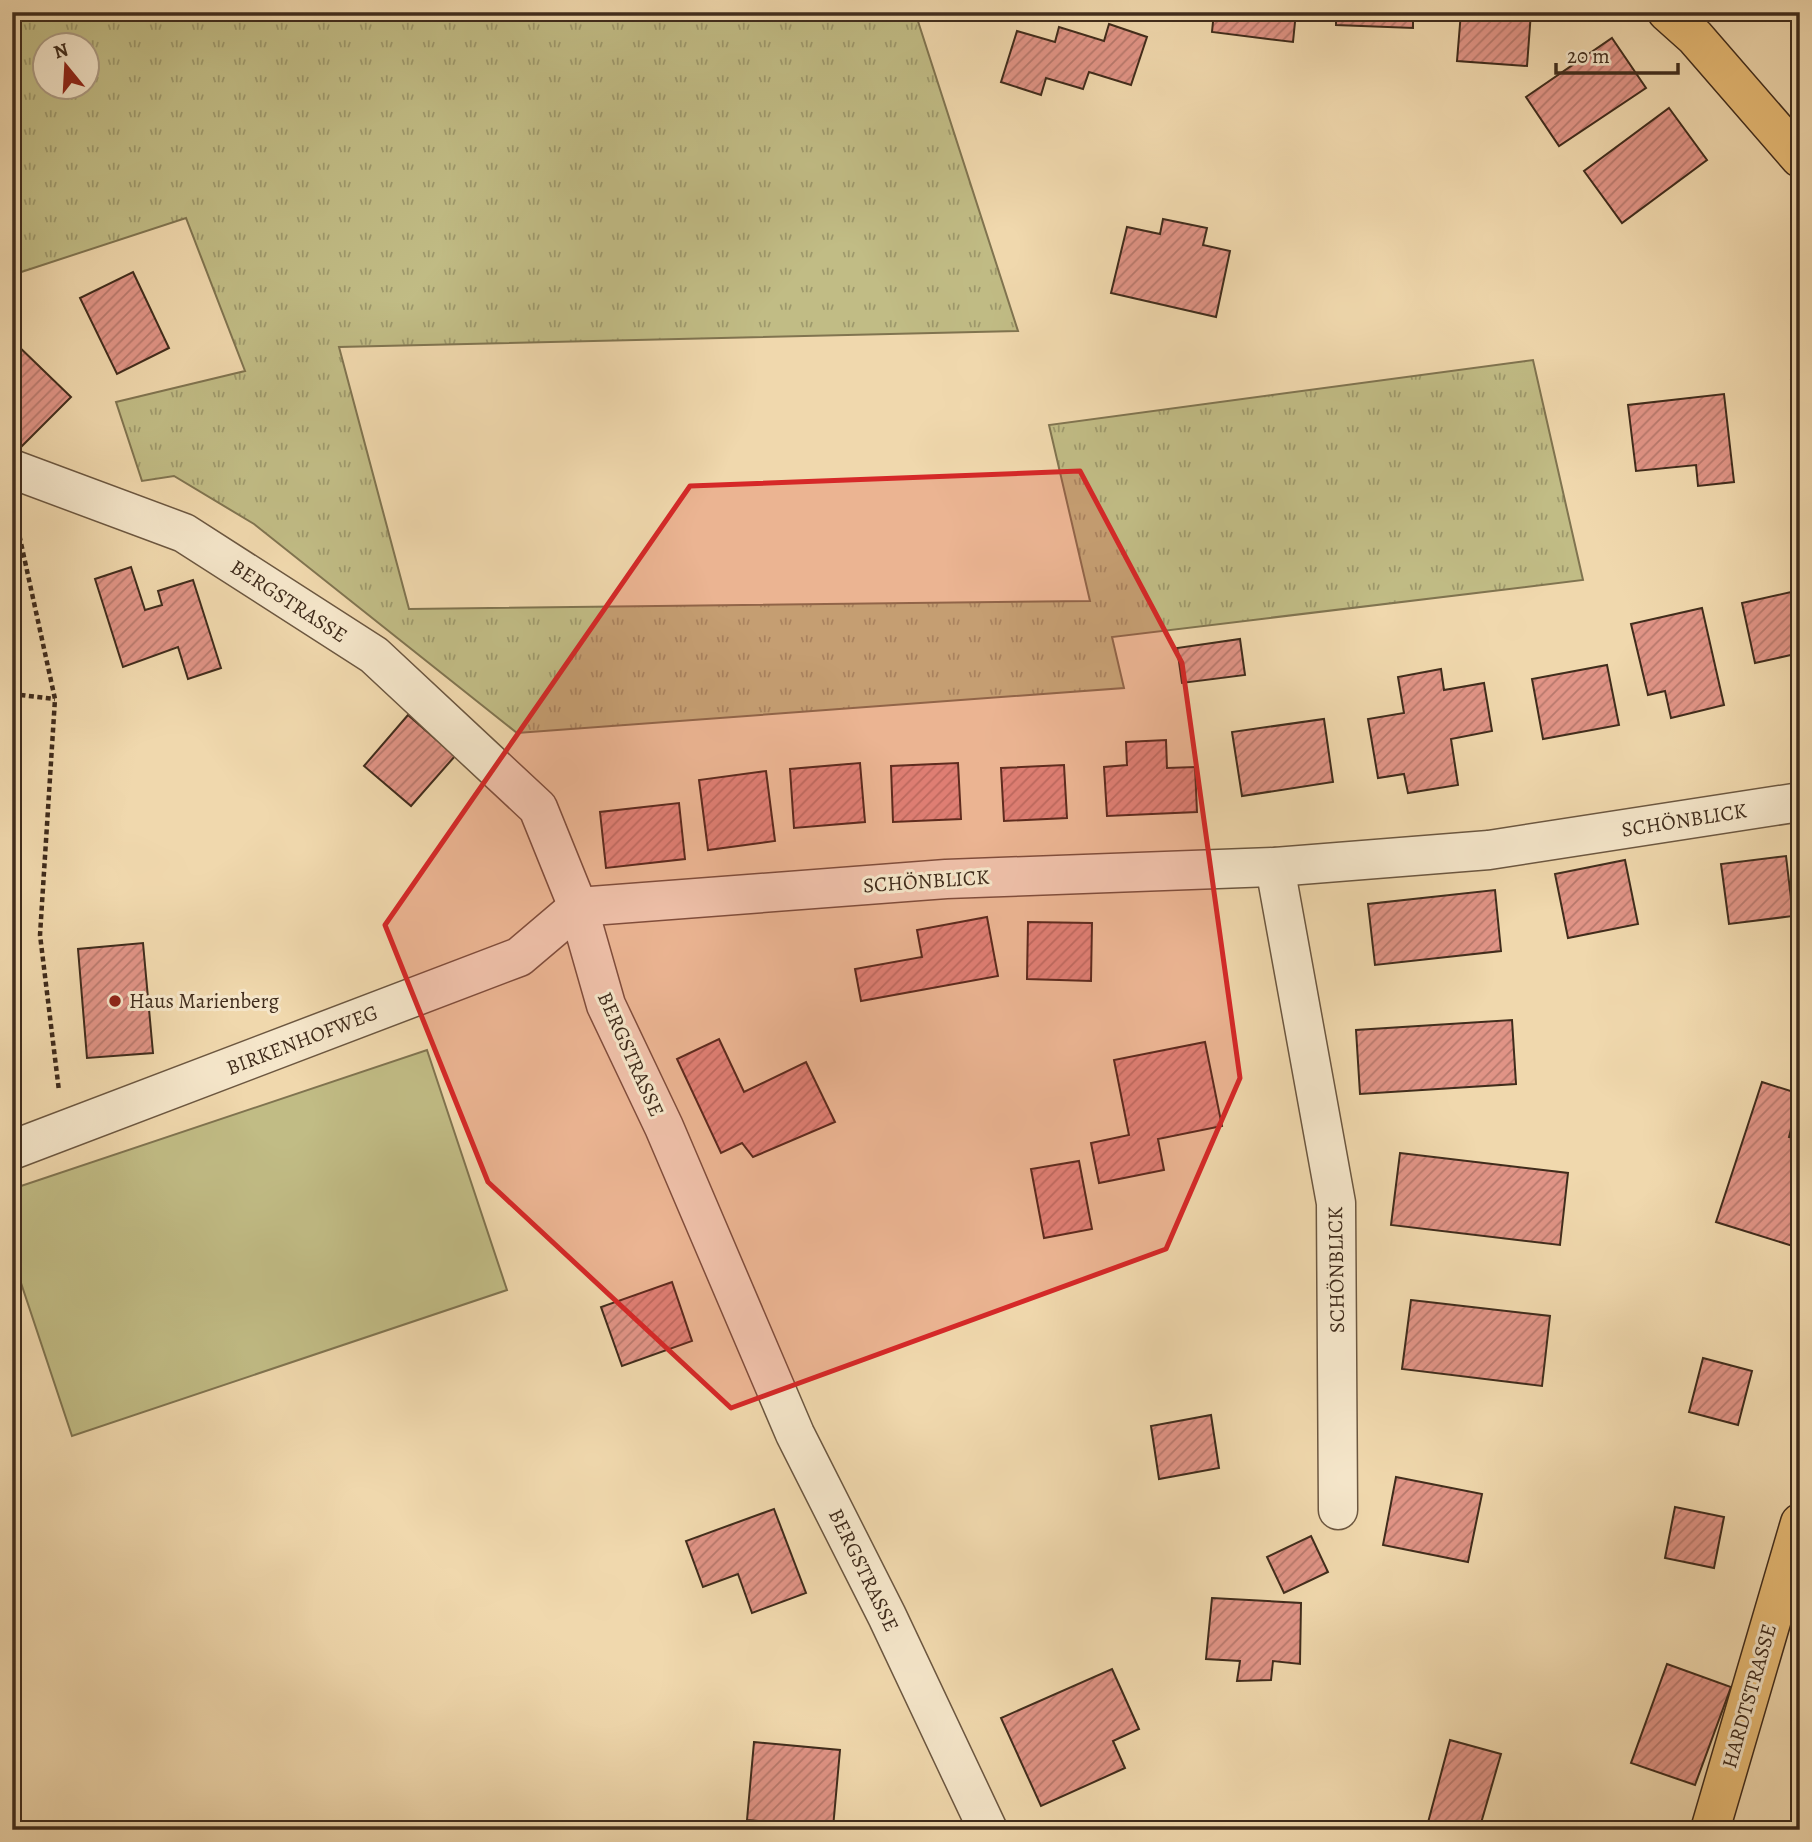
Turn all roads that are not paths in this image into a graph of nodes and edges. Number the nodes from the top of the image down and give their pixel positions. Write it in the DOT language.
graph roads {
  1 [pos="1667,12"];
  2 [pos="1800,158"];
  3 [pos="12,469"];
  4 [pos="1800,802"];
  5 [pos="1275,867"];
  6 [pos="578,907"];
  7 [pos="12,1150"];
  8 [pos="1338,1510"];
  9 [pos="1800,1523"];
  10 [pos="988,1830"];
  11 [pos="1710,1830"];
  1 -- 2 [label="main road"];
  3 -- 6 [label="street, BERGSTRASSE"];
  4 -- 5 [label="street, SCHÖNBLICK"];
  5 -- 6 [label="street, SCHÖNBLICK"];
  5 -- 8 [label="street, SCHÖNBLICK"];
  6 -- 7 [label="street, BIRKENHOFWEG"];
  6 -- 10 [label="street, BERGSTRASSE"];
  9 -- 11 [label="main road, HARDTSTRASSE"];
}
